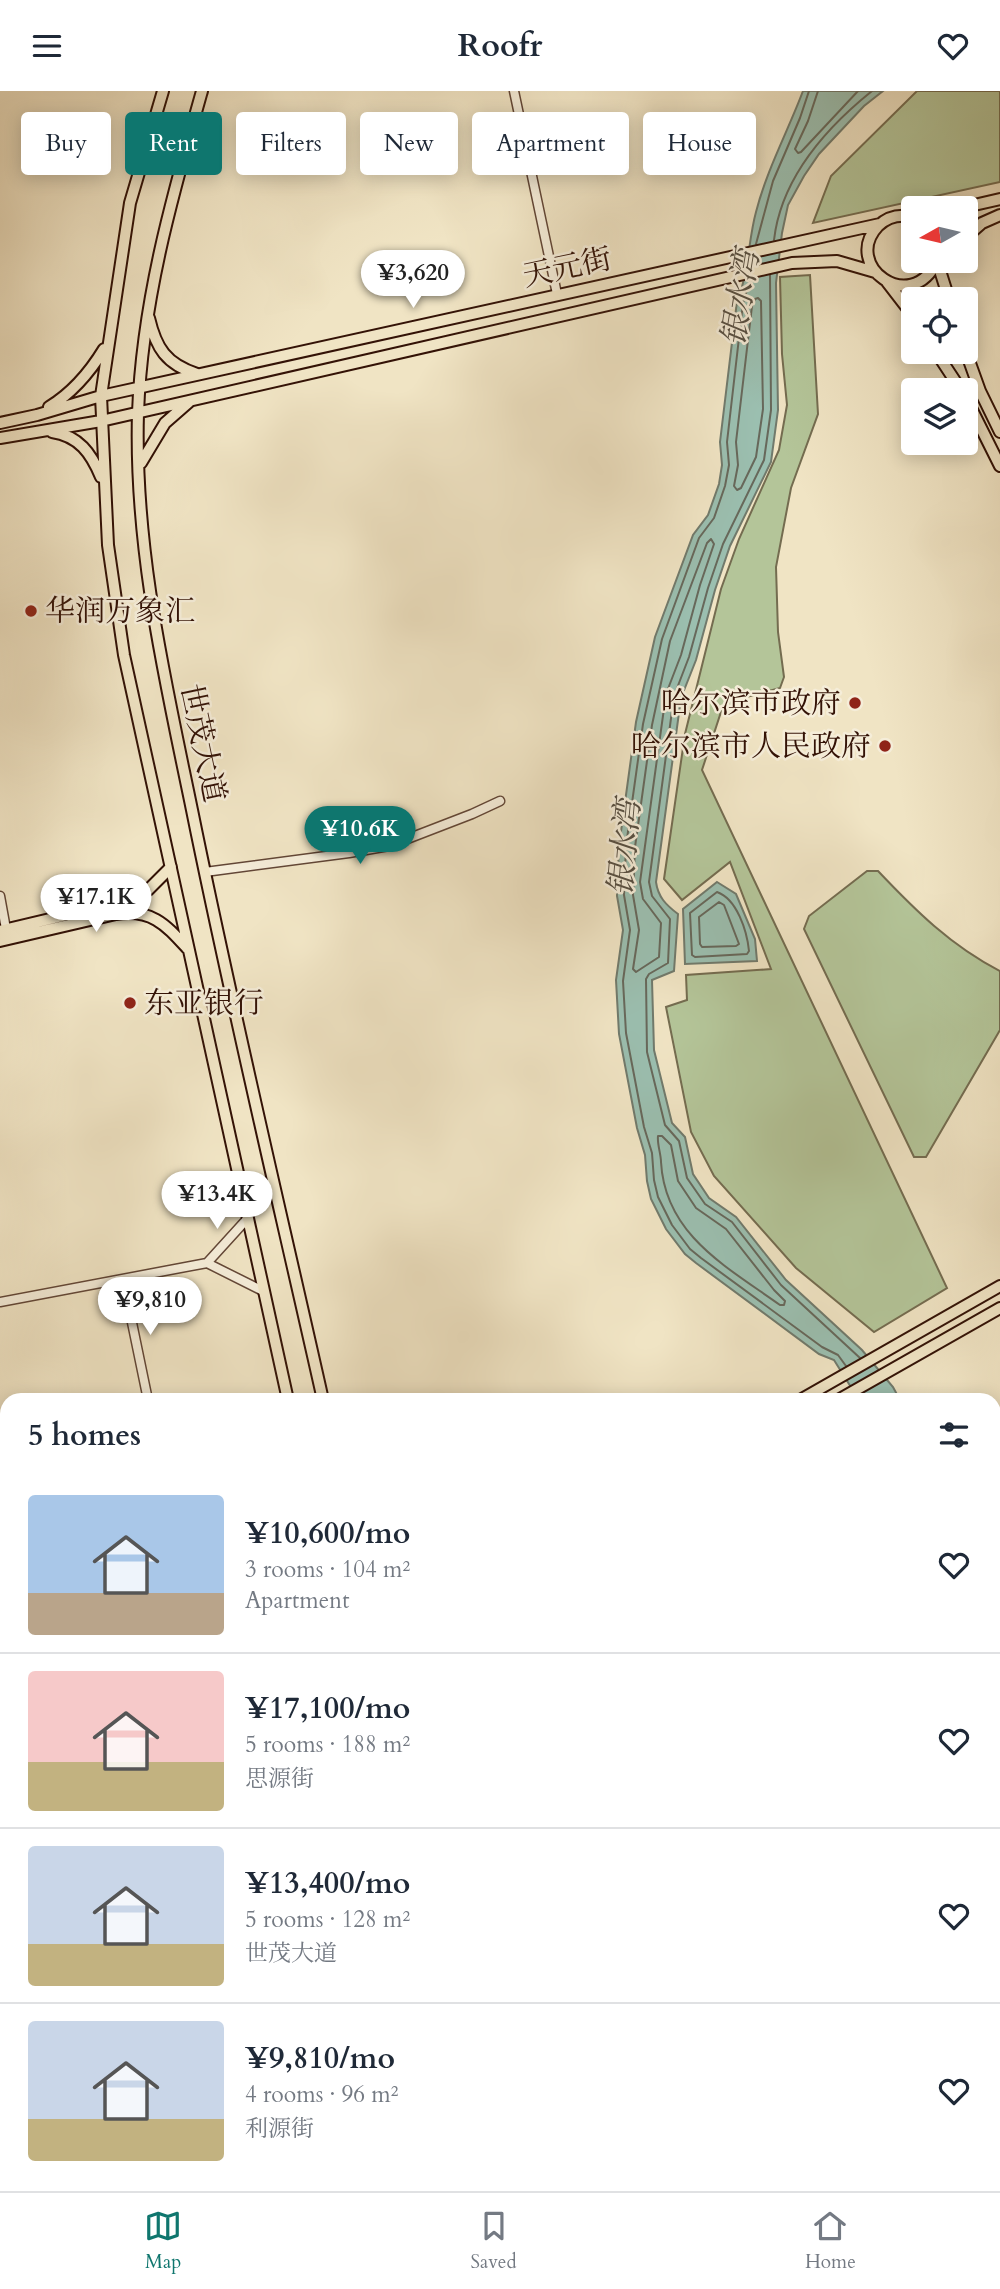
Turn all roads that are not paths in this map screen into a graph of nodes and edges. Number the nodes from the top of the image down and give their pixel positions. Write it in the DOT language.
graph roads {
  1 [pos="163,91"];
  2 [pos="202,91"];
  3 [pos="514,91"];
  4 [pos="1000,199"];
  5 [pos="978,204"];
  6 [pos="1000,215"];
  7 [pos="901,217"];
  8 [pos="880,224"];
  9 [pos="978,226"];
  10 [pos="875,272"];
  11 [pos="929,273"];
  12 [pos="887,282"];
  13 [pos="557,294"];
  14 [pos="901,300"];
  15 [pos="148,312"];
  16 [pos="107,343"];
  17 [pos="970,364"];
  18 [pos="199,374"];
  19 [pos="141,387"];
  20 [pos="100,395"];
  21 [pos="194,398"];
  22 [pos="138,411"];
  23 [pos="37,415"];
  24 [pos="101,421"];
  25 [pos="978,422"];
  26 [pos="0,423"];
  27 [pos="42,431"];
  28 [pos="1000,432"];
  29 [pos="0,438"];
  30 [pos="139,465"];
  31 [pos="1000,466"];
  32 [pos="105,491"];
  33 [pos="500,801"];
  34 [pos="171,867"];
  35 [pos="205,872"];
  36 [pos="0,896"];
  37 [pos="3,930"];
  38 [pos="0,941"];
  39 [pos="190,951"];
  40 [pos="247,1219"];
  41 [pos="207,1263"];
  42 [pos="123,1279"];
  43 [pos="1000,1286"];
  44 [pos="263,1291"];
  45 [pos="0,1302"];
  46 [pos="1000,1308"];
  47 [pos="147,1393"];
  48 [pos="286,1393"];
  49 [pos="321,1393"];
  50 [pos="812,1393"];
  51 [pos="850,1393"];
  1 -- 16 [label="main road, 世茂大道"];
  2 -- 15 [label="main road, 世茂大道"];
  3 -- 13 [label="street"];
  4 -- 5 [label="main road"];
  6 -- 9 [label="main road"];
  7 -- 8 [label="main road, 天元街"];
  8 -- 10 [label="main road"];
  8 -- 13 [label="main road, 天元街"];
  10 -- 12 [label="main road"];
  10 -- 21 [label="main road, 天元街"];
  11 -- 12 [label="main road"];
  12 -- 14 [label="main road"];
  13 -- 18 [label="main road, 天元街"];
  15 -- 18 [label="main road"];
  15 -- 19 [label="main road, 世茂大道"];
  16 -- 20 [label="main road, 世茂大道"];
  16 -- 23 [label="main road"];
  17 -- 28 [label="main road"];
  18 -- 19 [label="main road, 天元街"];
  19 -- 20 [label="main road, 天元街"];
  19 -- 22 [label="main road, 世茂大道"];
  20 -- 23 [label="main road, 天元街"];
  20 -- 24 [label="main road, 世茂大道"];
  21 -- 22 [label="main road, 天元街"];
  21 -- 30 [label="main road"];
  22 -- 24 [label="main road, 天元街"];
  22 -- 30 [label="main road, 世茂大道"];
  23 -- 26 [label="main road, 天元街"];
  24 -- 27 [label="main road, 天元街"];
  24 -- 32 [label="main road, 世茂大道"];
  25 -- 31 [label="main road"];
  27 -- 29 [label="main road, 天元街"];
  27 -- 32 [label="main road"];
  30 -- 35 [label="main road, 世茂大道"];
  32 -- 34 [label="main road, 世茂大道"];
  33 -- 35 [label="street"];
  34 -- 37 [label="main road"];
  34 -- 39 [label="main road, 世茂大道"];
  35 -- 49 [label="main road, 世茂大道"];
  36 -- 37 [label="street"];
  38 -- 39 [label="main road"];
  39 -- 40 [label="main road, 世茂大道"];
  40 -- 41 [label="street"];
  40 -- 44 [label="main road, 世茂大道"];
  41 -- 42 [label="street"];
  41 -- 44 [label="street"];
  42 -- 45 [label="street"];
  42 -- 47 [label="street"];
  43 -- 50 [label="main road"];
  44 -- 48 [label="main road, 世茂大道"];
  46 -- 51 [label="main road"];
}
